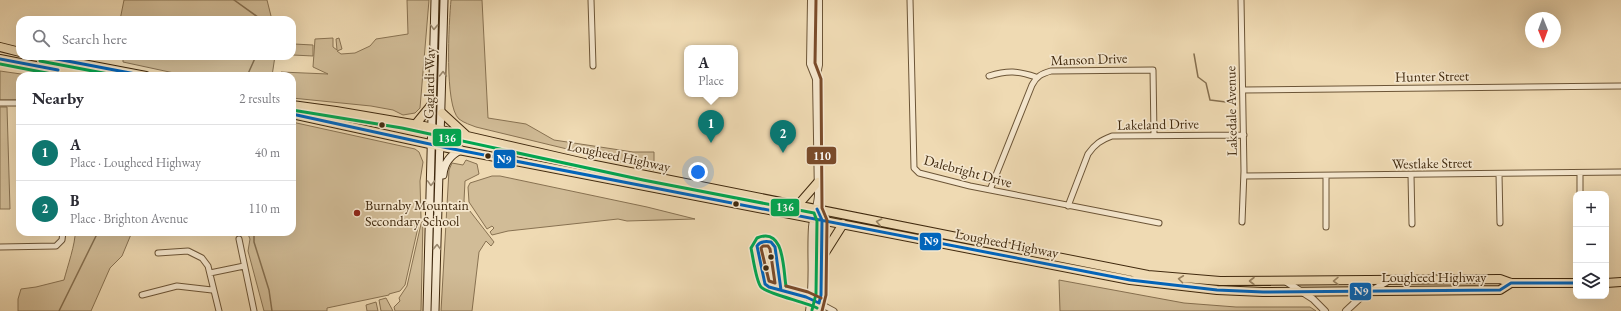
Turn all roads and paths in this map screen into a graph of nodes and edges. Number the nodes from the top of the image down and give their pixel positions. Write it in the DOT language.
graph roads {
  1 [pos="592,0"];
  2 [pos="812,0"];
  3 [pos="819,0"];
  4 [pos="910,0"];
  5 [pos="1242,0"];
  6 [pos="435,1"];
  7 [pos="444,2"];
  8 [pos="0,47"];
  9 [pos="16,51"];
  10 [pos="0,59"];
  11 [pos="62,60"];
  12 [pos="593,66"];
  13 [pos="67,72"];
  14 [pos="125,72"];
  15 [pos="989,76"];
  16 [pos="1036,77"];
  17 [pos="816,79"];
  18 [pos="1621,86"];
  19 [pos="1243,90"];
  20 [pos="16,102"];
  21 [pos="0,103"];
  22 [pos="433,103"];
  23 [pos="296,106"];
  24 [pos="442,113"];
  25 [pos="296,115"];
  26 [pos="415,125"];
  27 [pos="433,129"];
  28 [pos="441,131"];
  29 [pos="1244,134"];
  30 [pos="1154,135"];
  31 [pos="467,136"];
  32 [pos="432,144"];
  33 [pos="441,146"];
  34 [pos="461,150"];
  35 [pos="1621,172"];
  36 [pos="1580,173"];
  37 [pos="1499,174"];
  38 [pos="1412,175"];
  39 [pos="1244,176"];
  40 [pos="1326,176"];
  41 [pos="818,182"];
  42 [pos="990,190"];
  43 [pos="1580,191"];
  44 [pos="438,201"];
  45 [pos="798,205"];
  46 [pos="1068,206"];
  47 [pos="817,209"];
  48 [pos="818,219"];
  49 [pos="1242,222"];
  50 [pos="1159,223"];
  51 [pos="1500,223"];
  52 [pos="843,224"];
  53 [pos="1412,224"];
  54 [pos="1326,227"];
  55 [pos="62,236"];
  56 [pos="239,239"];
  57 [pos="0,247"];
  58 [pos="158,253"];
  59 [pos="821,259"];
  60 [pos="244,266"];
  61 [pos="210,273"];
  62 [pos="1389,280"];
  63 [pos="1285,281"];
  64 [pos="1621,282"];
  65 [pos="1511,283"];
  66 [pos="1573,283"];
  67 [pos="1609,283"];
  68 [pos="212,290"];
  69 [pos="1301,291"];
  70 [pos="1370,291"];
  71 [pos="142,295"];
  72 [pos="811,299"];
  73 [pos="819,304"];
  74 [pos="219,311"];
  75 [pos="254,311"];
  76 [pos="427,311"];
  77 [pos="435,311"];
  78 [pos="809,311"];
  79 [pos="817,311"];
  80 [pos="834,311"];
  81 [pos="1325,311"];
  82 [pos="1346,311"];
  1 -- 12 [label="street"];
  2 -- 17 [label="street"];
  3 -- 17 [label="street"];
  4 -- 42 [label="street, Dalebright Drive"];
  5 -- 19 [label="street, Lakedale Avenue"];
  6 -- 22 [label="main road, Gaglardi Way, one-way"];
  24 -- 7 [label="main road, Gaglardi Way, one-way"];
  8 -- 9 [label="main road"];
  10 -- 13 [label="main road"];
  11 -- 14 [label="main road"];
  15 -- 16 [label="street"];
  16 -- 30 [label="street, Manson Drive"];
  16 -- 42 [label="street, Manson Drive"];
  17 -- 41 [label="street"];
  18 -- 19 [label="street, Hunter Street"];
  19 -- 29 [label="street, Lakedale Avenue"];
  20 -- 21 [label="street"];
  22 -- 26 [label="main road"];
  22 -- 27 [label="main road, Gaglardi Way"];
  23 -- 26 [label="main road, Lougheed Highway"];
  24 -- 28 [label="main road, Gaglardi Way"];
  24 -- 31 [label="main road"];
  25 -- 32 [label="main road, Lougheed Highway"];
  26 -- 27 [label="main road, Lougheed Highway"];
  27 -- 28 [label="main road, Lougheed Highway"];
  27 -- 32 [label="main road, Gaglardi Way"];
  28 -- 31 [label="main road, Lougheed Highway"];
  28 -- 33 [label="main road, Gaglardi Way"];
  29 -- 30 [label="street, Lakeland Drive"];
  29 -- 39 [label="street, Lakedale Avenue"];
  30 -- 46 [label="street, Lakeland Drive"];
  31 -- 45 [label="main road, Lougheed Highway"];
  32 -- 33 [label="main road, Lougheed Highway"];
  32 -- 76 [label="main road, Gaglardi Way, one-way"];
  33 -- 34 [label="main road, Lougheed Highway"];
  33 -- 44 [label="main road, Gaglardi Way"];
  34 -- 44 [label="main road"];
  34 -- 48 [label="main road, Lougheed Highway"];
  35 -- 36 [label="street, Westlake Street"];
  36 -- 37 [label="street, Westlake Street"];
  36 -- 43 [label="street"];
  37 -- 38 [label="street, Westlake Street"];
  37 -- 51 [label="street"];
  38 -- 40 [label="street, Westlake Street"];
  38 -- 53 [label="street"];
  39 -- 40 [label="street, Westlake Street"];
  39 -- 49 [label="street, Lakedale Avenue"];
  40 -- 54 [label="street"];
  41 -- 45 [label="main road"];
  41 -- 47 [label="street"];
  42 -- 46 [label="street, Dalebright Drive"];
  77 -- 44 [label="main road, Gaglardi Way, one-way"];
  45 -- 47 [label="main road, Lougheed Highway"];
  46 -- 50 [label="street, Dalebright Drive"];
  47 -- 48 [label="street"];
  63 -- 47 [label="main road, Lougheed Highway, one-way"];
  48 -- 52 [label="main road, Lougheed Highway"];
  48 -- 59 [label="street"];
  48 -- 72 [label="street"];
  52 -- 59 [label="main road"];
  52 -- 69 [label="main road, Lougheed Highway"];
  55 -- 57 [label="street"];
  56 -- 60 [label="street"];
  58 -- 61 [label="street"];
  59 -- 73 [label="street"];
  60 -- 61 [label="street"];
  60 -- 75 [label="street"];
  61 -- 68 [label="street"];
  62 -- 63 [label="main road, Lougheed Highway, one-way"];
  62 -- 65 [label="main road, Lougheed Highway"];
  62 -- 70 [label="street"];
  63 -- 69 [label="street"];
  64 -- 67 [label="main road"];
  65 -- 66 [label="main road, Lougheed Highway"];
  65 -- 70 [label="main road, Lougheed Highway"];
  68 -- 71 [label="street"];
  68 -- 74 [label="street"];
  69 -- 70 [label="main road, Lougheed Highway"];
  69 -- 81 [label="street"];
  70 -- 82 [label="street"];
  72 -- 73 [label="street"];
  72 -- 78 [label="street"];
  73 -- 79 [label="street"];
  73 -- 80 [label="street"];
}
